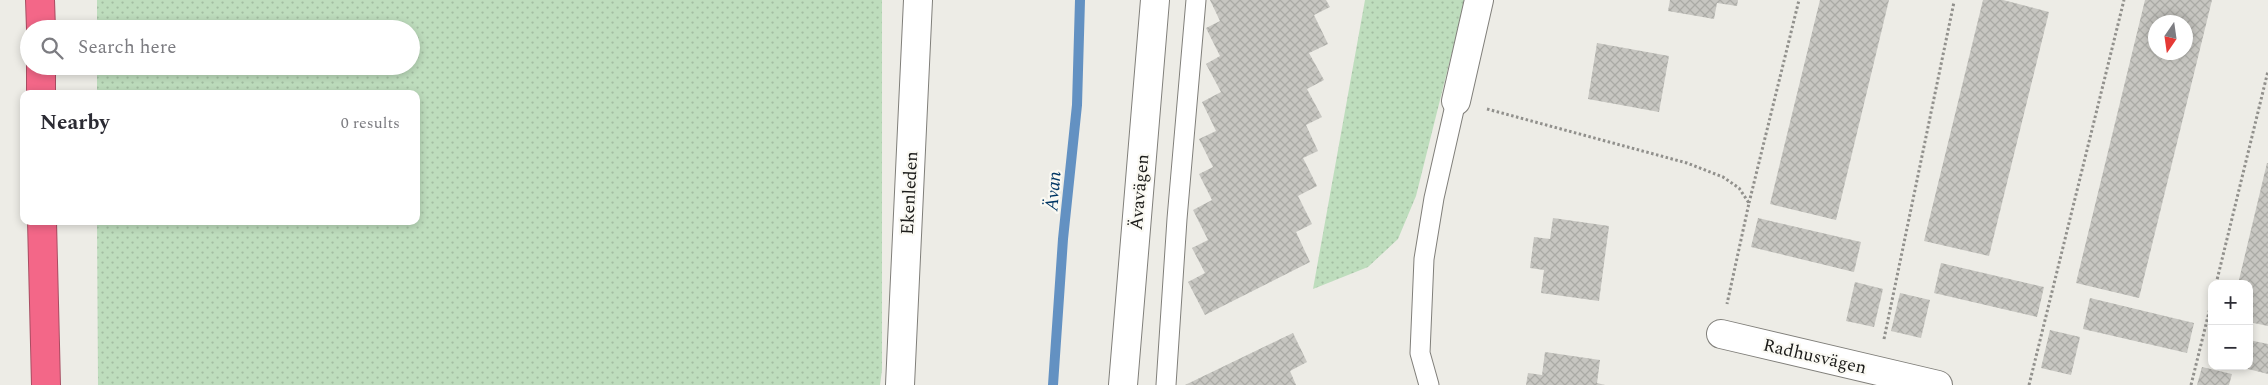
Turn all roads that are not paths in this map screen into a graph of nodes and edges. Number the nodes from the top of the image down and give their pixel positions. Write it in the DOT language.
graph roads {
  1 [pos="40,0"];
  2 [pos="918,0"];
  3 [pos="1154,0"];
  4 [pos="1196,0"];
  5 [pos="1478,0"];
  6 [pos="41,20"];
  7 [pos="41,75"];
  8 [pos="41,90"];
  9 [pos="1456,101"];
  10 [pos="42,225"];
  11 [pos="1721,334"];
  12 [pos="46,385"];
  13 [pos="900,385"];
  14 [pos="1124,385"];
  15 [pos="1166,385"];
  16 [pos="1429,385"];
  17 [pos="1938,385"];
  1 -- 6 [label="highway"];
  2 -- 13 [label="street, Ekenleden"];
  3 -- 14 [label="street, Ävavägen"];
  4 -- 15 [label="lane"];
  5 -- 9 [label="street"];
  7 -- 8 [label="highway"];
  9 -- 16 [label="lane"];
  10 -- 12 [label="highway"];
  11 -- 17 [label="street, Radhusvägen"];
}
